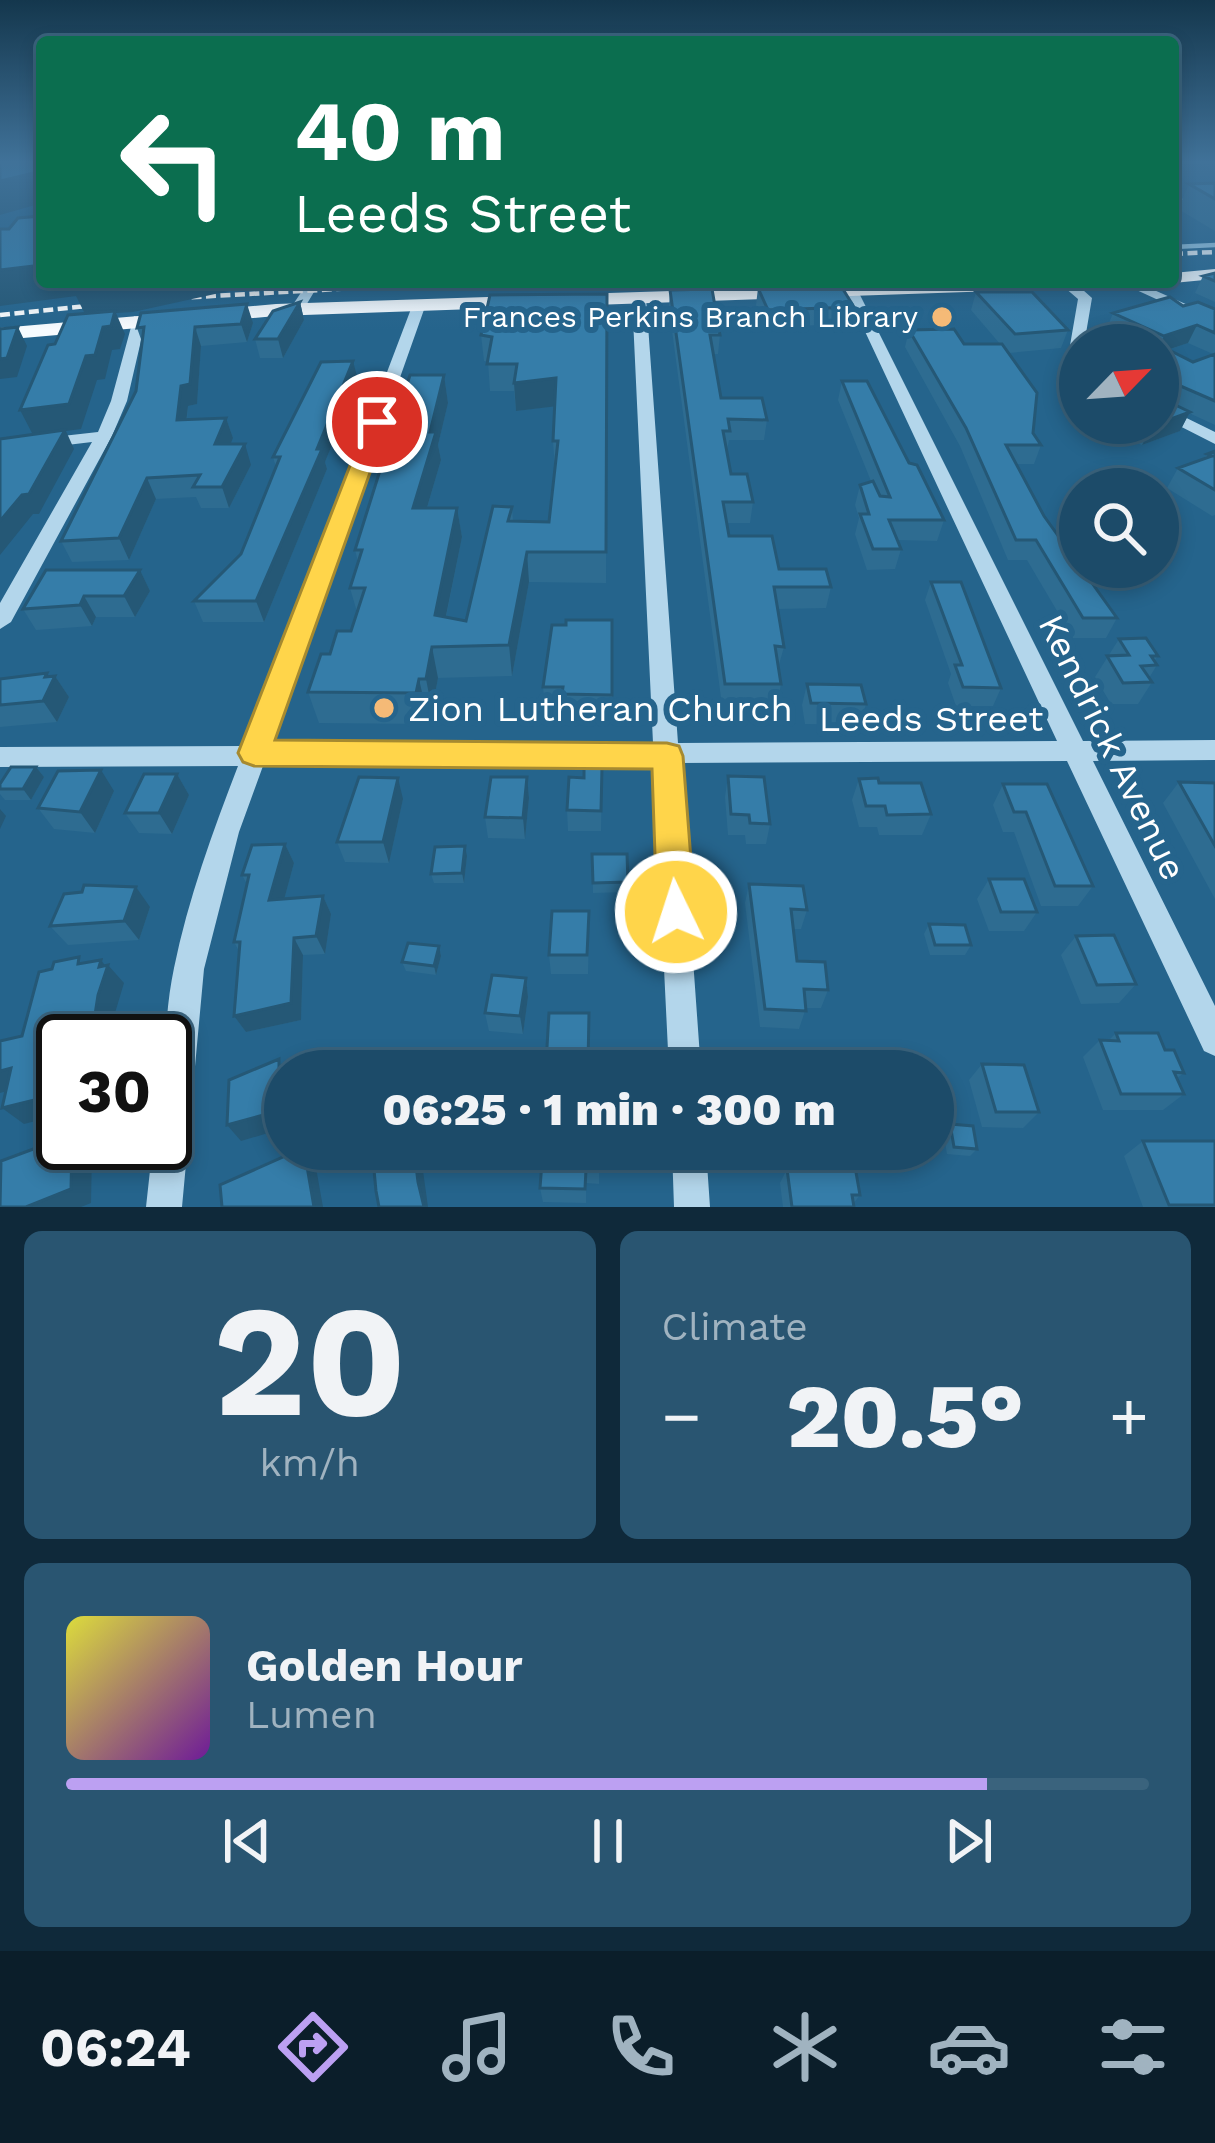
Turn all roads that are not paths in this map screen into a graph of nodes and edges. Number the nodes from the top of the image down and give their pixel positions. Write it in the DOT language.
graph roads {
  1 [pos="1215,274"];
  2 [pos="1179,277"];
  3 [pos="310,288"];
  4 [pos="945,288"];
  5 [pos="1073,288"];
  6 [pos="1138,288"];
  7 [pos="852,291"];
  8 [pos="639,297"];
  9 [pos="418,304"];
  10 [pos="297,309"];
  11 [pos="139,320"];
  12 [pos="1215,322"];
  13 [pos="1080,324"];
  14 [pos="0,334"];
  15 [pos="1179,420"];
  16 [pos="104,436"];
  17 [pos="1215,439"];
  18 [pos="0,448"];
  19 [pos="0,622"];
  20 [pos="1215,750"];
  21 [pos="254,753"];
  22 [pos="1076,753"];
  23 [pos="667,756"];
  24 [pos="0,757"];
  25 [pos="1215,1040"];
  26 [pos="684,1050"];
  27 [pos="690,1170"];
  28 [pos="164,1207"];
  29 [pos="692,1207"];
  1 -- 2 [label="main road"];
  3 -- 10 [label="street"];
  4 -- 7 [label="main road"];
  5 -- 13 [label="street"];
  6 -- 12 [label="street"];
  7 -- 8 [label="main road"];
  7 -- 22 [label="street, Kendrick Avenue"];
  8 -- 9 [label="main road"];
  8 -- 23 [label="street"];
  9 -- 10 [label="main road"];
  9 -- 21 [label="street"];
  10 -- 11 [label="main road"];
  11 -- 14 [label="main road"];
  11 -- 16 [label="street"];
  15 -- 17 [label="street"];
  16 -- 18 [label="street"];
  16 -- 19 [label="street"];
  20 -- 22 [label="street, Leeds Street"];
  21 -- 23 [label="street, Leeds Street"];
  21 -- 24 [label="street, Leeds Street"];
  21 -- 28 [label="street"];
  22 -- 23 [label="street, Leeds Street"];
  22 -- 25 [label="street, Kendrick Avenue"];
  23 -- 26 [label="street"];
  27 -- 29 [label="street"];
}
